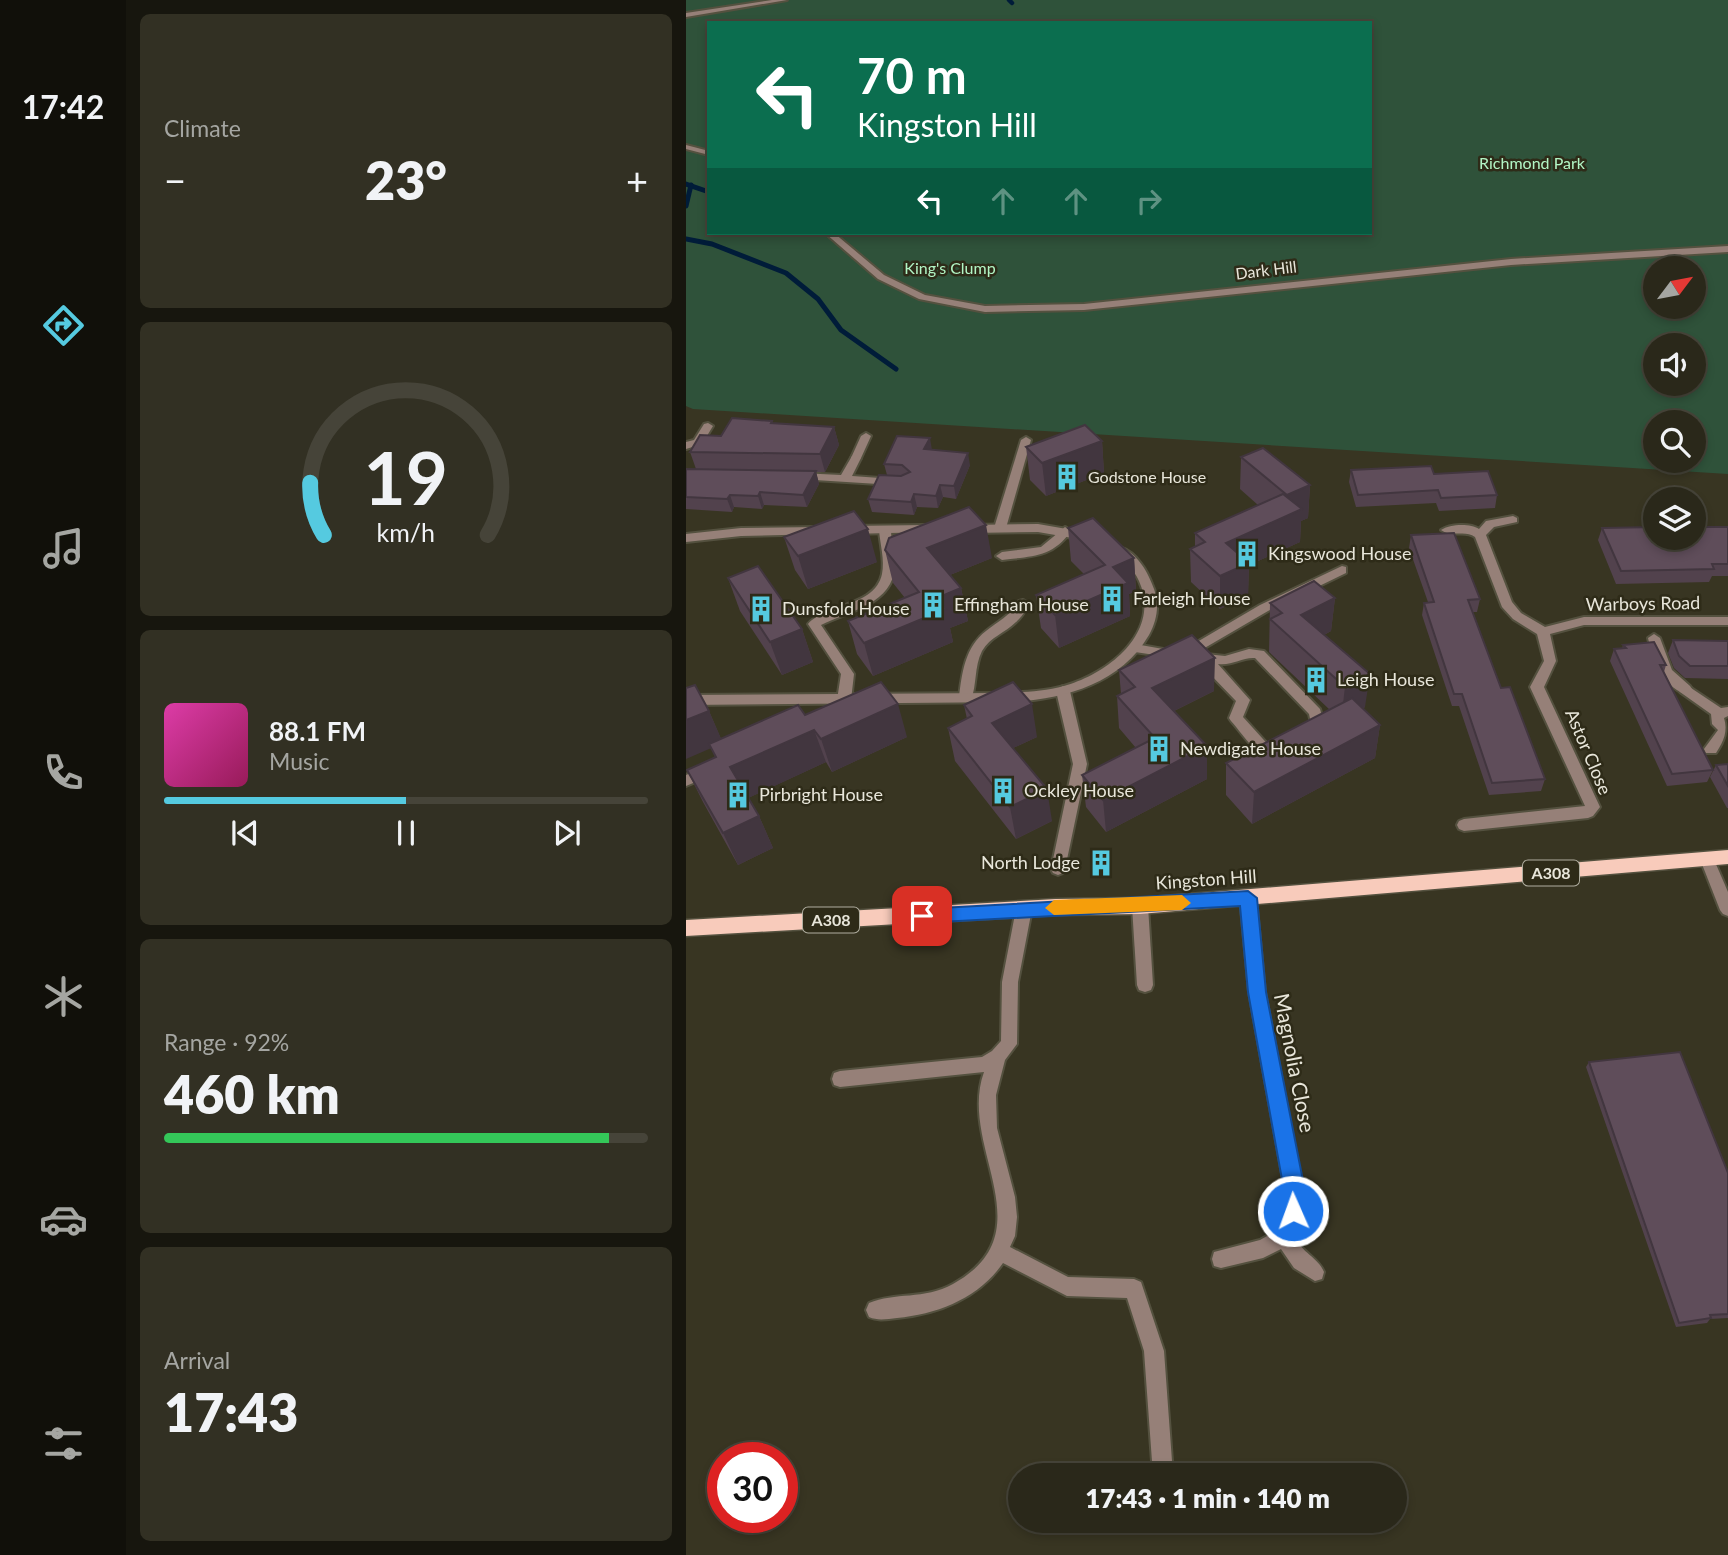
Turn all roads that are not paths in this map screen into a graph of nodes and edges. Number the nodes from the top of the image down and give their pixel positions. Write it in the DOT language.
graph roads {
  1 [pos="784,0"];
  2 [pos="686,15"];
  3 [pos="686,147"];
  4 [pos="707,152"];
  5 [pos="831,235"];
  6 [pos="1728,249"];
  7 [pos="708,426"];
  8 [pos="866,436"];
  9 [pos="1026,440"];
  10 [pos="686,446"];
  11 [pos="782,476"];
  12 [pos="845,479"];
  13 [pos="904,483"];
  14 [pos="1513,520"];
  15 [pos="1000,528"];
  16 [pos="885,530"];
  17 [pos="1447,530"];
  18 [pos="1065,531"];
  19 [pos="1480,535"];
  20 [pos="686,538"];
  21 [pos="1093,540"];
  22 [pos="1113,548"];
  23 [pos="1002,556"];
  24 [pos="1342,570"];
  25 [pos="1023,604"];
  26 [pos="1728,621"];
  27 [pos="1544,632"];
  28 [pos="1654,638"];
  29 [pos="1135,648"];
  30 [pos="1181,655"];
  31 [pos="1212,659"];
  32 [pos="1063,691"];
  33 [pos="966,697"];
  34 [pos="686,699"];
  35 [pos="844,700"];
  36 [pos="1723,712"];
  37 [pos="1727,729"];
  38 [pos="1308,736"];
  39 [pos="1286,748"];
  40 [pos="1711,749"];
  41 [pos="722,765"];
  42 [pos="686,781"];
  43 [pos="1464,825"];
  44 [pos="1728,857"];
  45 [pos="1707,859"];
  46 [pos="1058,869"];
  47 [pos="1248,898"];
  48 [pos="1140,906"];
  49 [pos="1024,909"];
  50 [pos="1728,910"];
  51 [pos="686,928"];
  52 [pos="1145,985"];
  53 [pos="998,1056"];
  54 [pos="840,1079"];
  55 [pos="1286,1236"];
  56 [pos="1001,1252"];
  57 [pos="1221,1259"];
  58 [pos="1315,1272"];
  59 [pos="876,1310"];
  60 [pos="1162,1463"];
  1 -- 2 [label="street"];
  3 -- 4 [label="street"];
  5 -- 6 [label="street, Dark Hill"];
  7 -- 10 [label="street"];
  8 -- 12 [label="street"];
  9 -- 15 [label="street"];
  11 -- 12 [label="street"];
  12 -- 13 [label="street"];
  14 -- 19 [label="street"];
  15 -- 16 [label="street"];
  15 -- 18 [label="street"];
  16 -- 20 [label="street"];
  16 -- 35 [label="street"];
  17 -- 19 [label="street"];
  18 -- 21 [label="street"];
  18 -- 23 [label="street"];
  19 -- 27 [label="street"];
  22 -- 29 [label="street"];
  24 -- 30 [label="street"];
  25 -- 33 [label="street"];
  26 -- 27 [label="street, Warboys Road"];
  27 -- 43 [label="street, Astor Close"];
  28 -- 36 [label="street"];
  29 -- 30 [label="street"];
  29 -- 32 [label="street"];
  30 -- 31 [label="street"];
  31 -- 38 [label="street"];
  31 -- 39 [label="street"];
  32 -- 33 [label="street"];
  32 -- 46 [label="street"];
  33 -- 35 [label="street"];
  34 -- 35 [label="street"];
  36 -- 37 [label="street"];
  37 -- 40 [label="street"];
  41 -- 42 [label="street"];
  44 -- 45 [label="main road, Kingston Hill / A308"];
  45 -- 47 [label="main road, Kingston Hill / A308"];
  45 -- 50 [label="street"];
  47 -- 48 [label="main road, Kingston Hill / A308"];
  47 -- 55 [label="street, Magnolia Close"];
  48 -- 49 [label="main road, Kingston Hill / A308"];
  48 -- 52 [label="street"];
  49 -- 51 [label="main road, Kingston Hill / A308"];
  49 -- 53 [label="street"];
  53 -- 54 [label="street"];
  53 -- 56 [label="street"];
  55 -- 57 [label="street"];
  55 -- 58 [label="street"];
  56 -- 59 [label="street"];
  56 -- 60 [label="street"];
}
